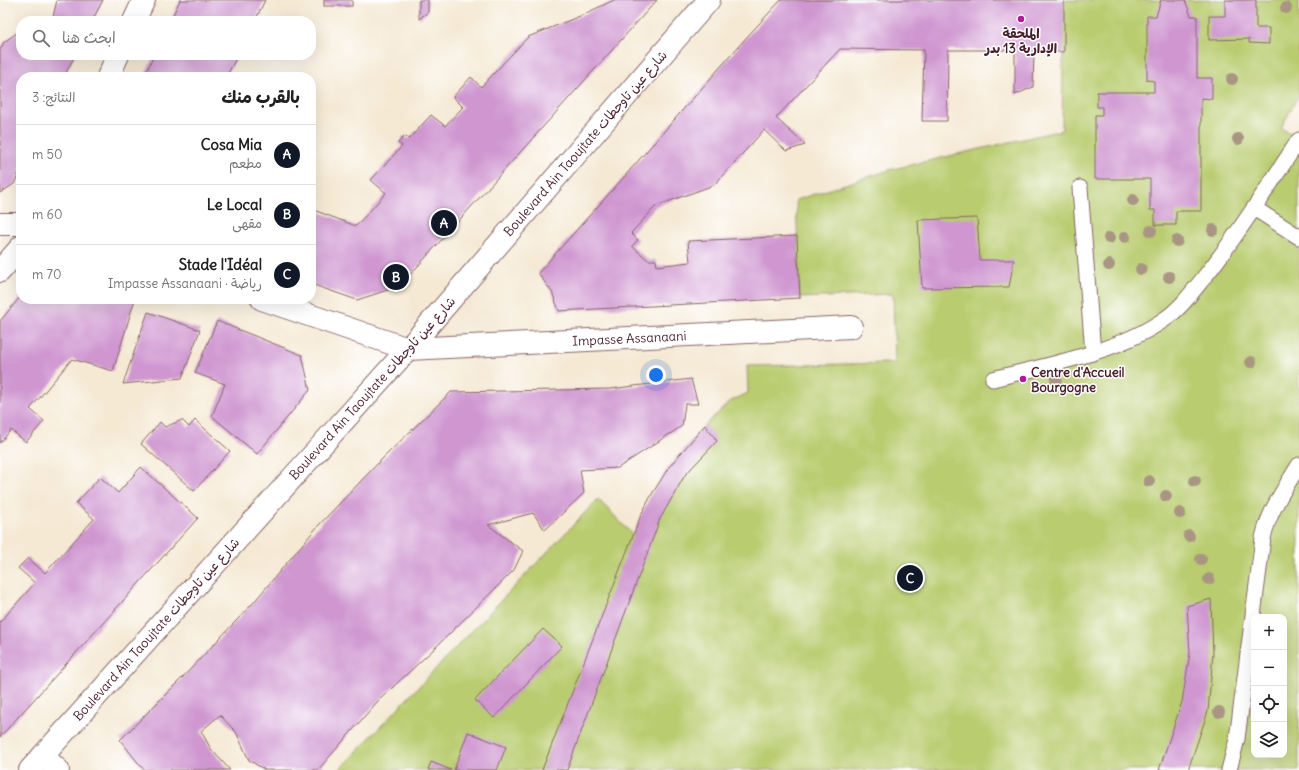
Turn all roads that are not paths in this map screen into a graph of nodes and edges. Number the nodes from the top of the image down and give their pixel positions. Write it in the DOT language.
graph roads {
  1 [pos="144,0"];
  2 [pos="709,0"];
  3 [pos="136,16"];
  4 [pos="116,60"];
  5 [pos="110,72"];
  6 [pos="1299,140"];
  7 [pos="1080,188"];
  8 [pos="1254,208"];
  9 [pos="0,224"];
  10 [pos="16,224"];
  11 [pos="1299,237"];
  12 [pos="16,253"];
  13 [pos="0,271"];
  14 [pos="277,304"];
  15 [pos="851,327"];
  16 [pos="408,349"];
  17 [pos="1093,353"];
  18 [pos="993,379"];
  19 [pos="1299,465"];
  20 [pos="43,765"];
  21 [pos="1229,770"];
  1 -- 3 [label="street"];
  2 -- 16 [label="street, Boulevard Ain Taoujtate شارع عين تاوجطات"];
  4 -- 5 [label="street"];
  6 -- 8 [label="lane"];
  7 -- 17 [label="lane"];
  8 -- 11 [label="lane"];
  8 -- 17 [label="lane"];
  9 -- 10 [label="street"];
  12 -- 13 [label="street"];
  14 -- 16 [label="street"];
  15 -- 16 [label="street, Impasse Assanaani"];
  16 -- 20 [label="street, Boulevard Ain Taoujtate شارع عين تاوجطات"];
  17 -- 18 [label="lane"];
  19 -- 21 [label="lane"];
}
